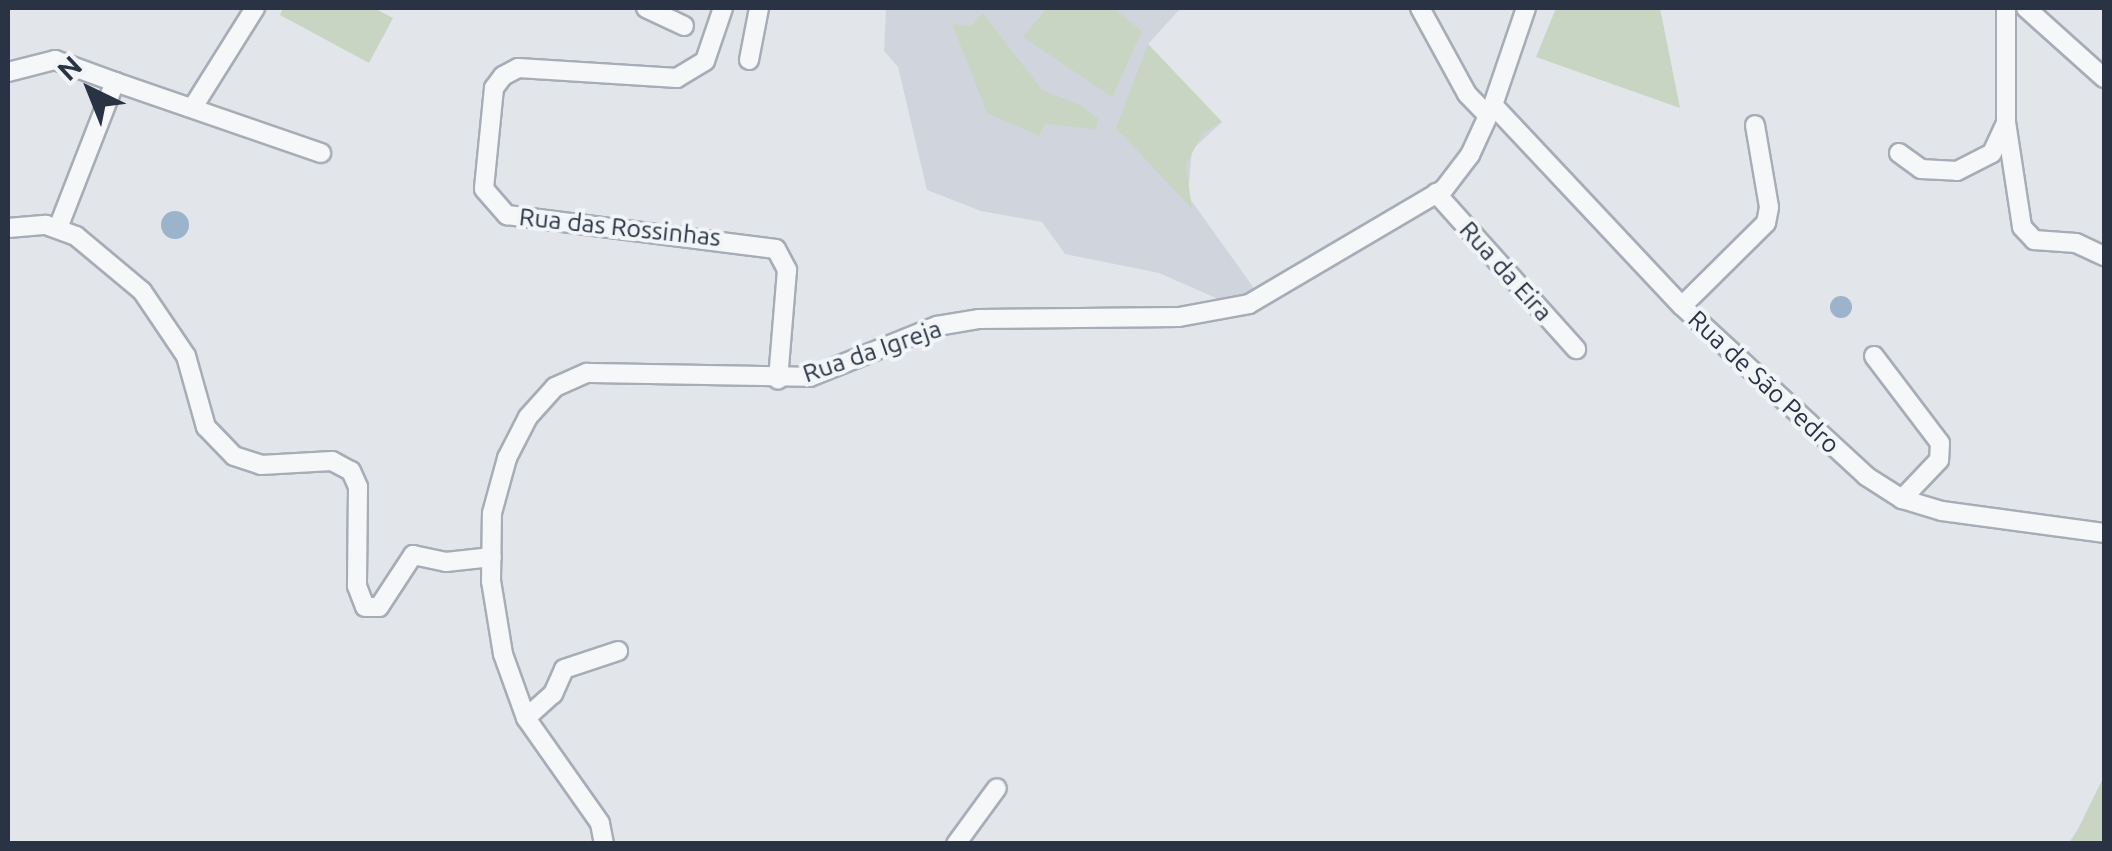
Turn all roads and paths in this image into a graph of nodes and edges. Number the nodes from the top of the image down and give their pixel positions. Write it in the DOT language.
graph roads {
  1 [pos="255,8"];
  2 [pos="646,8"];
  3 [pos="723,8"];
  4 [pos="760,8"];
  5 [pos="1420,8"];
  6 [pos="1526,8"];
  7 [pos="2006,8"];
  8 [pos="2026,8"];
  9 [pos="684,26"];
  10 [pos="750,60"];
  11 [pos="8,72"];
  12 [pos="2104,78"];
  13 [pos="114,82"];
  14 [pos="192,107"];
  15 [pos="1490,110"];
  16 [pos="2006,122"];
  17 [pos="1755,125"];
  18 [pos="321,153"];
  19 [pos="1899,153"];
  20 [pos="1436,194"];
  21 [pos="8,228"];
  22 [pos="58,228"];
  23 [pos="2104,256"];
  24 [pos="1682,306"];
  25 [pos="1576,349"];
  26 [pos="1874,356"];
  27 [pos="778,380"];
  28 [pos="1902,499"];
  29 [pos="2104,533"];
  30 [pos="492,557"];
  31 [pos="618,651"];
  32 [pos="526,718"];
  33 [pos="996,788"];
  34 [pos="604,844"];
  35 [pos="956,844"];
  1 -- 14 [label="street"];
  2 -- 9 [label="street"];
  3 -- 27 [label="street, Rua das Rossinhas"];
  4 -- 10 [label="street"];
  5 -- 15 [label="street, Rua de São Pedro"];
  6 -- 15 [label="street, Rua da Igreja"];
  7 -- 16 [label="street"];
  8 -- 12 [label="street"];
  11 -- 13 [label="street"];
  13 -- 14 [label="street"];
  13 -- 22 [label="street"];
  14 -- 18 [label="street"];
  15 -- 20 [label="street, Rua da Igreja"];
  15 -- 24 [label="street, Rua de São Pedro"];
  16 -- 19 [label="street"];
  16 -- 23 [label="street"];
  17 -- 24 [label="street"];
  20 -- 25 [label="street, Rua da Eira"];
  20 -- 27 [label="street, Rua da Igreja"];
  21 -- 22 [label="street"];
  22 -- 30 [label="street"];
  24 -- 28 [label="street, Rua de São Pedro"];
  26 -- 28 [label="street"];
  27 -- 30 [label="street, Rua da Igreja"];
  28 -- 29 [label="street, Rua de São Pedro"];
  30 -- 32 [label="street, Rua da Igreja"];
  31 -- 32 [label="street"];
  32 -- 34 [label="street, Rua da Igreja"];
  33 -- 35 [label="street"];
}
